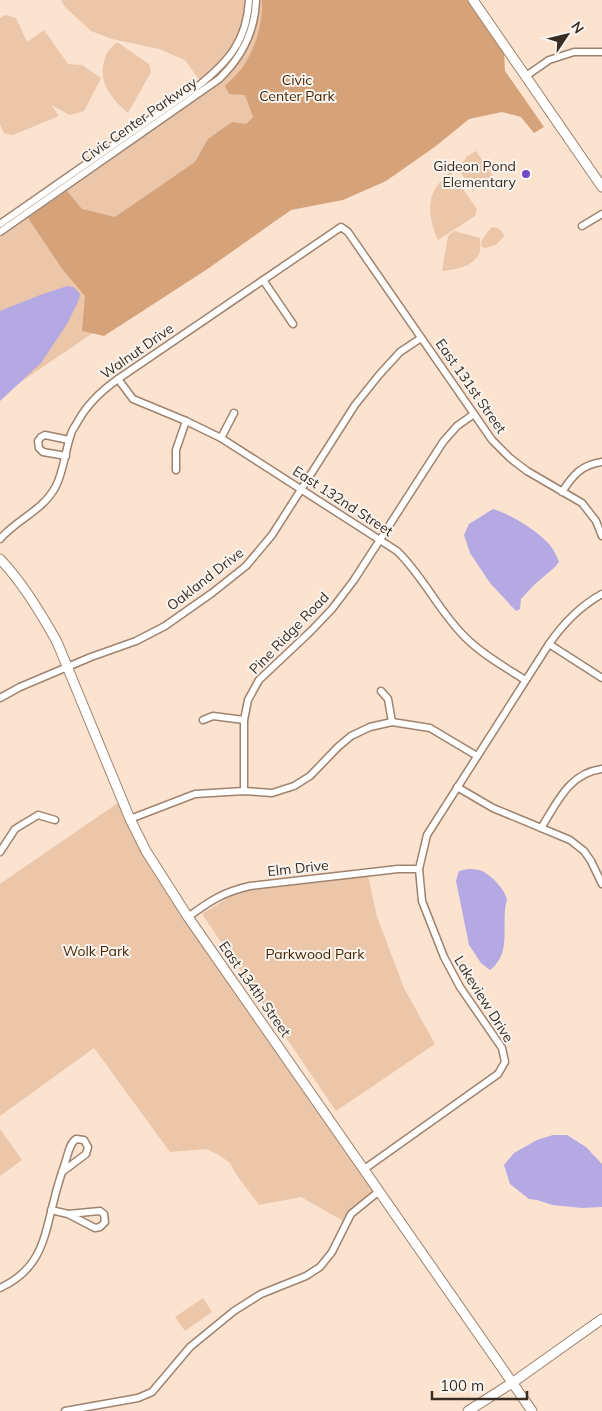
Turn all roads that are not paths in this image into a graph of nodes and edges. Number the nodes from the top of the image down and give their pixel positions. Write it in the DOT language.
graph roads {
  1 [pos="249,0"];
  2 [pos="256,0"];
  3 [pos="474,0"];
  4 [pos="602,52"];
  5 [pos="526,76"];
  6 [pos="602,187"];
  7 [pos="602,214"];
  8 [pos="0,224"];
  9 [pos="582,226"];
  10 [pos="341,228"];
  11 [pos="0,232"];
  12 [pos="264,280"];
  13 [pos="293,324"];
  14 [pos="421,338"];
  15 [pos="118,379"];
  16 [pos="234,413"];
  17 [pos="474,414"];
  18 [pos="186,421"];
  19 [pos="221,438"];
  20 [pos="69,440"];
  21 [pos="66,456"];
  22 [pos="602,462"];
  23 [pos="176,470"];
  24 [pos="302,489"];
  25 [pos="562,492"];
  26 [pos="602,536"];
  27 [pos="0,539"];
  28 [pos="380,539"];
  29 [pos="0,559"];
  30 [pos="602,594"];
  31 [pos="548,644"];
  32 [pos="68,668"];
  33 [pos="602,678"];
  34 [pos="525,680"];
  35 [pos="381,691"];
  36 [pos="0,698"];
  37 [pos="203,720"];
  38 [pos="244,720"];
  39 [pos="392,722"];
  40 [pos="477,756"];
  41 [pos="602,769"];
  42 [pos="457,787"];
  43 [pos="244,791"];
  44 [pos="130,819"];
  45 [pos="55,820"];
  46 [pos="541,828"];
  47 [pos="0,852"];
  48 [pos="419,869"];
  49 [pos="602,884"];
  50 [pos="188,916"];
  51 [pos="363,1170"];
  52 [pos="62,1172"];
  53 [pos="378,1192"];
  54 [pos="51,1210"];
  55 [pos="68,1214"];
  56 [pos="0,1288"];
  57 [pos="602,1320"];
  58 [pos="512,1383"];
  59 [pos="65,1411"];
  60 [pos="468,1411"];
  61 [pos="532,1411"];
  1 -- 8 [label="street, Civic Center Parkway"];
  2 -- 11 [label="street, Civic Center Parkway"];
  3 -- 5 [label="street"];
  4 -- 5 [label="street"];
  5 -- 6 [label="street"];
  7 -- 9 [label="street"];
  10 -- 12 [label="street, Walnut Drive"];
  10 -- 14 [label="street, East 131st Street"];
  12 -- 13 [label="street"];
  12 -- 15 [label="street, Walnut Drive"];
  14 -- 17 [label="street, East 131st Street"];
  14 -- 24 [label="street, Oakland Drive"];
  15 -- 18 [label="street, East 132nd Street"];
  15 -- 20 [label="street, Walnut Drive"];
  16 -- 19 [label="street"];
  17 -- 25 [label="street, East 131st Street"];
  17 -- 28 [label="street, Pine Ridge Road"];
  18 -- 19 [label="street, East 132nd Street"];
  18 -- 23 [label="street"];
  19 -- 24 [label="street, East 132nd Street"];
  20 -- 21 [label="street, Walnut Drive"];
  20 -- 21 [label="street"];
  21 -- 27 [label="street, Walnut Drive"];
  22 -- 25 [label="street"];
  24 -- 28 [label="street, East 132nd Street"];
  24 -- 32 [label="street, Oakland Drive"];
  25 -- 26 [label="street, East 131st Street"];
  28 -- 34 [label="street, East 132nd Street"];
  28 -- 38 [label="street, Pine Ridge Road"];
  29 -- 32 [label="street, East 134th Street"];
  30 -- 31 [label="street, Lakeview Drive"];
  31 -- 33 [label="street"];
  31 -- 34 [label="street, Lakeview Drive"];
  32 -- 36 [label="street, Oakland Drive"];
  32 -- 44 [label="street, East 134th Street"];
  34 -- 40 [label="street, Lakeview Drive"];
  35 -- 39 [label="street"];
  37 -- 38 [label="street"];
  38 -- 43 [label="street, Pine Ridge Road"];
  39 -- 40 [label="street"];
  39 -- 43 [label="street"];
  40 -- 42 [label="street, Lakeview Drive"];
  41 -- 46 [label="street"];
  42 -- 46 [label="street"];
  42 -- 48 [label="street, Lakeview Drive"];
  43 -- 44 [label="street"];
  44 -- 50 [label="street, East 134th Street"];
  45 -- 47 [label="street"];
  46 -- 49 [label="street"];
  48 -- 50 [label="street, Elm Drive"];
  48 -- 51 [label="street, Lakeview Drive"];
  50 -- 51 [label="street, East 134th Street"];
  51 -- 53 [label="street, East 134th Street"];
  52 -- 52 [label="street"];
  52 -- 54 [label="street"];
  53 -- 58 [label="street, East 134th Street"];
  53 -- 59 [label="street"];
  54 -- 55 [label="street"];
  54 -- 56 [label="street"];
  55 -- 55 [label="street"];
  57 -- 58 [label="street"];
  58 -- 60 [label="street"];
  58 -- 61 [label="street, East 134th Street"];
}
